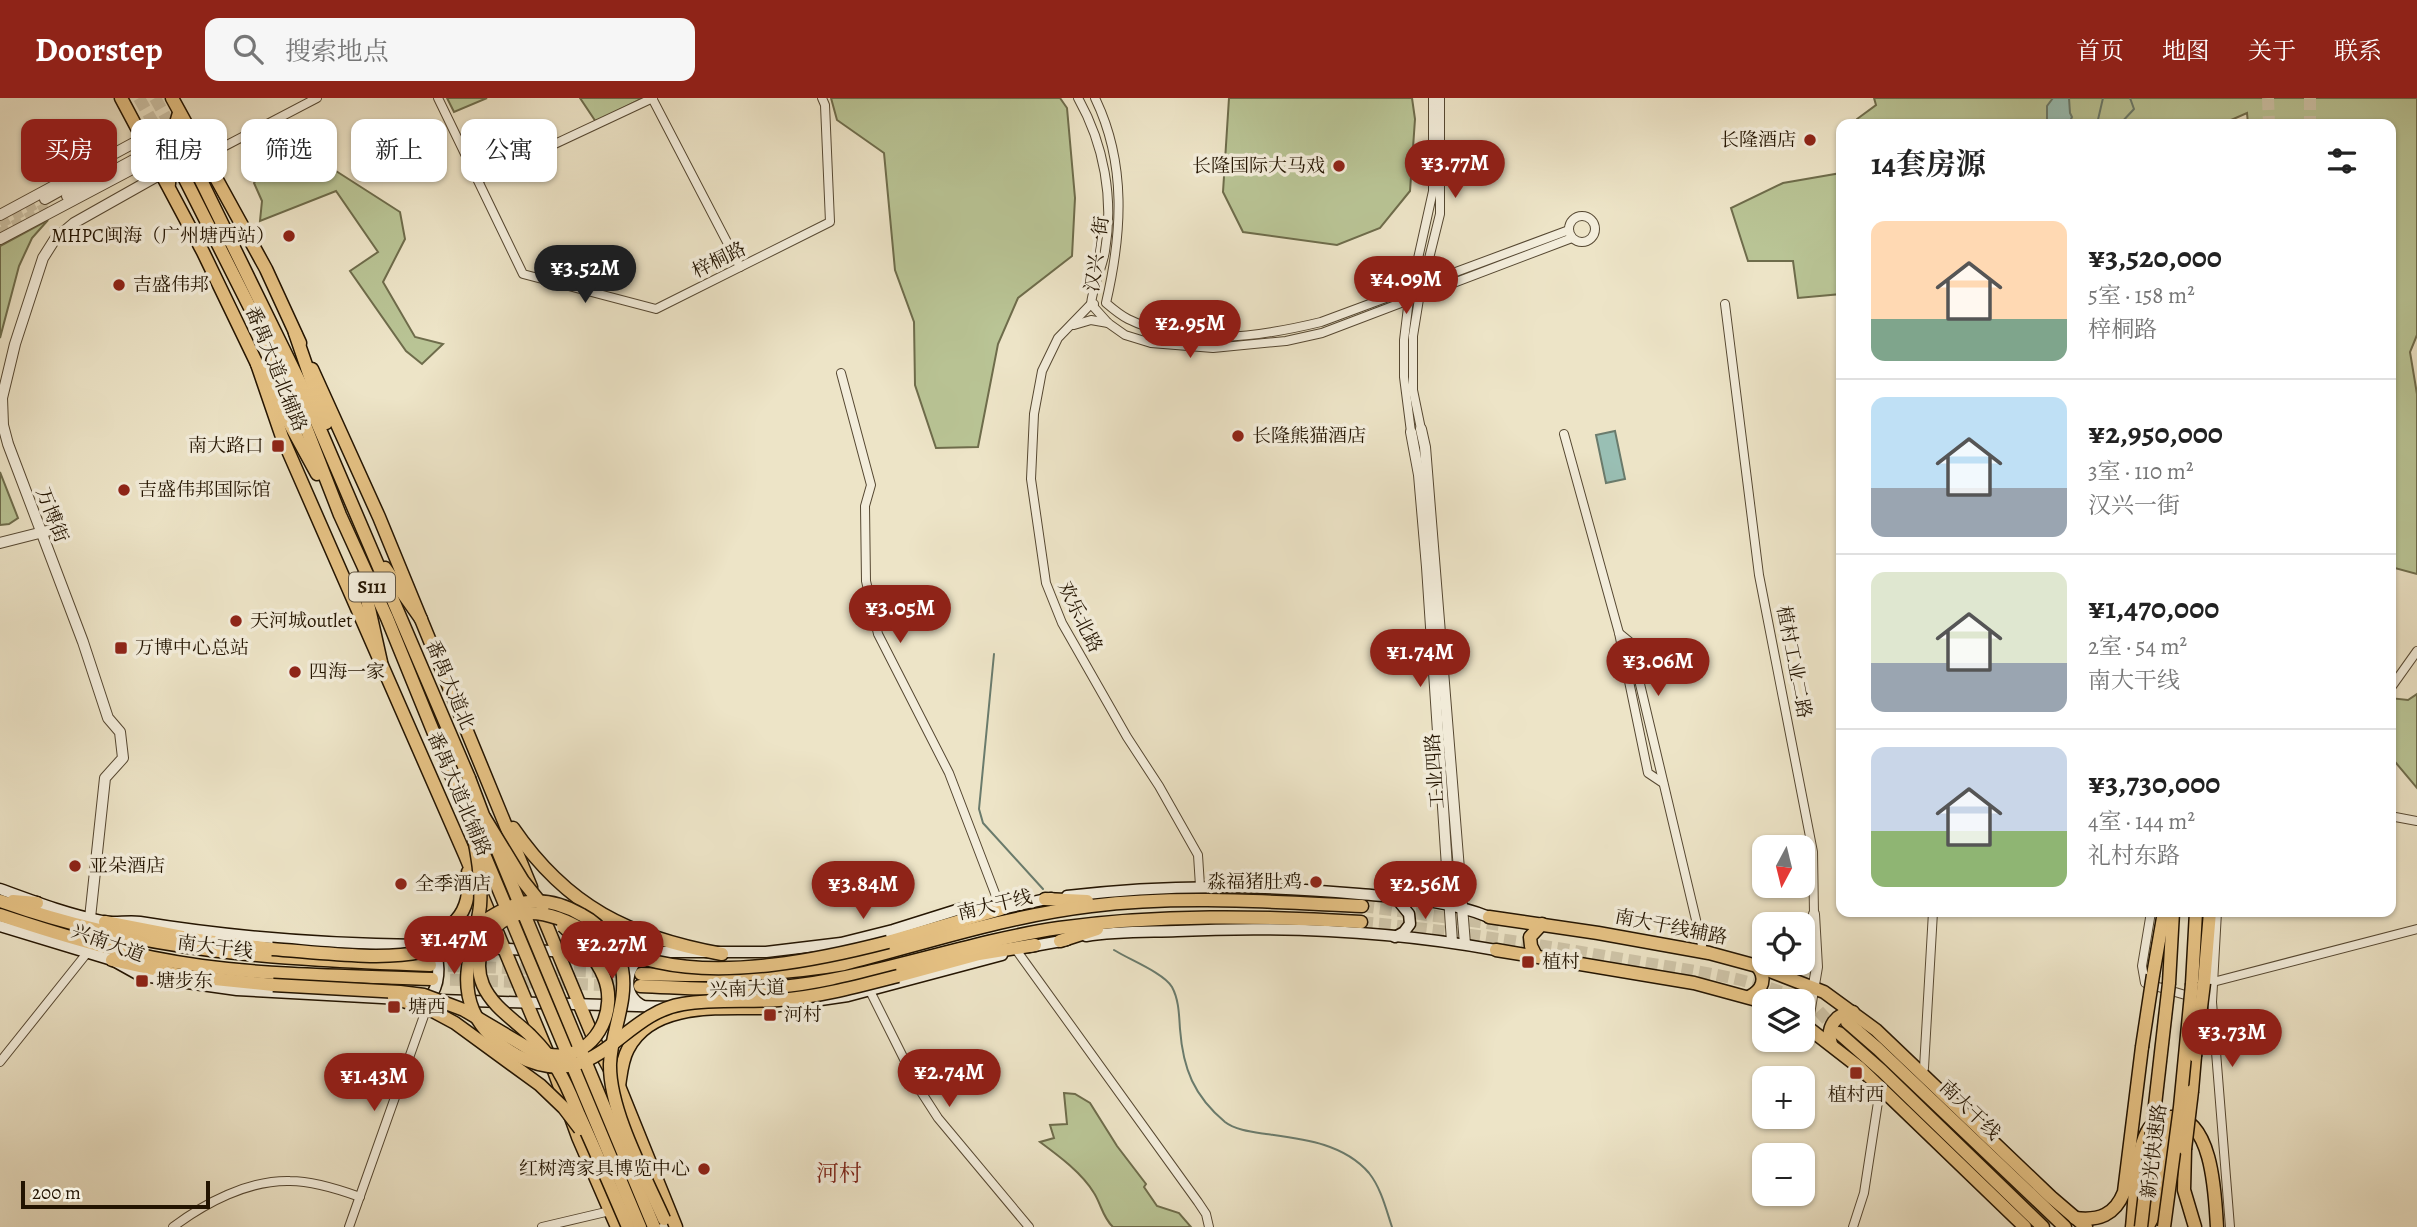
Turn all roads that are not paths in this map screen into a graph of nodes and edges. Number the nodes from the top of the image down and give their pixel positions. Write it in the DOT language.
graph roads {
  1 [pos="121,98"];
  2 [pos="172,98"];
  3 [pos="317,98"];
  4 [pos="439,98"];
  5 [pos="653,98"];
  6 [pos="822,98"];
  7 [pos="1079,98"];
  8 [pos="1094,98"];
  9 [pos="1433,98"];
  10 [pos="1440,98"];
  11 [pos="179,113"];
  12 [pos="132,119"];
  13 [pos="177,119"];
  14 [pos="182,119"];
  15 [pos="557,143"];
  16 [pos="461,144"];
  17 [pos="227,150"];
  18 [pos="131,156"];
  19 [pos="131,157"];
  20 [pos="131,158"];
  21 [pos="147,182"];
  22 [pos="166,182"];
  23 [pos="169,182"];
  24 [pos="218,182"];
  25 [pos="479,182"];
  26 [pos="169,188"];
  27 [pos="47,203"];
  28 [pos="0,215"];
  29 [pos="0,239"];
  30 [pos="740,267"];
  31 [pos="1424,284"];
  32 [pos="1412,288"];
  33 [pos="1420,295"];
  34 [pos="1409,299"];
  35 [pos="1106,303"];
  36 [pos="1091,304"];
  37 [pos="1724,304"];
  38 [pos="1108,323"];
  39 [pos="295,333"];
  40 [pos="1058,338"];
  41 [pos="257,364"];
  42 [pos="841,373"];
  43 [pos="1416,430"];
  44 [pos="1564,434"];
  45 [pos="350,500"];
  46 [pos="340,515"];
  47 [pos="55,529"];
  48 [pos="41,532"];
  49 [pos="0,543"];
  50 [pos="369,544"];
  51 [pos="355,550"];
  52 [pos="421,619"];
  53 [pos="2417,651"];
  54 [pos="381,662"];
  55 [pos="2396,681"];
  56 [pos="1442,799"];
  57 [pos="1454,799"];
  58 [pos="497,805"];
  59 [pos="484,817"];
  60 [pos="2396,817"];
  61 [pos="2417,821"];
  62 [pos="472,827"];
  63 [pos="465,855"];
  64 [pos="1200,886"];
  65 [pos="0,889"];
  66 [pos="1396,898"];
  67 [pos="1045,899"];
  68 [pos="0,901"];
  69 [pos="37,903"];
  70 [pos="1122,903"];
  71 [pos="1449,904"];
  72 [pos="1362,906"];
  73 [pos="1462,906"];
  74 [pos="1001,909"];
  75 [pos="1814,912"];
  76 [pos="0,915"];
  77 [pos="1489,917"];
  78 [pos="1933,917"];
  79 [pos="2150,917"];
  80 [pos="2163,917"];
  81 [pos="2173,917"];
  82 [pos="2196,917"];
  83 [pos="2210,917"];
  84 [pos="2216,917"];
  85 [pos="90,918"];
  86 [pos="1121,921"];
  87 [pos="105,922"];
  88 [pos="1361,922"];
  89 [pos="1542,924"];
  90 [pos="0,926"];
  91 [pos="2417,929"];
  92 [pos="1815,932"];
  93 [pos="1395,937"];
  94 [pos="1060,941"];
  95 [pos="1452,942"];
  96 [pos="1465,944"];
  97 [pos="412,945"];
  98 [pos="1035,945"];
  99 [pos="1702,945"];
  100 [pos="434,946"];
  101 [pos="504,949"];
  102 [pos="1496,950"];
  103 [pos="557,951"];
  104 [pos="1017,951"];
  105 [pos="87,953"];
  106 [pos="647,953"];
  107 [pos="722,954"];
  108 [pos="1536,956"];
  109 [pos="112,960"];
  110 [pos="430,965"];
  111 [pos="1752,965"];
  112 [pos="1762,975"];
  113 [pos="1780,975"];
  114 [pos="432,979"];
  115 [pos="2203,983"];
  116 [pos="328,988"];
  117 [pos="1814,988"];
  118 [pos="870,991"];
  119 [pos="1749,996"];
  120 [pos="1752,997"];
  121 [pos="392,999"];
  122 [pos="2212,1002"];
  123 [pos="527,1003"];
  124 [pos="428,1004"];
  125 [pos="579,1004"];
  126 [pos="645,1007"];
  127 [pos="771,1009"];
  128 [pos="1850,1017"];
  129 [pos="1815,1030"];
  130 [pos="1835,1039"];
  131 [pos="0,1062"];
  132 [pos="1924,1068"];
  133 [pos="619,1086"];
  134 [pos="1880,1089"];
  135 [pos="2182,1118"];
  136 [pos="578,1137"];
  137 [pos="598,1157"];
  138 [pos="360,1197"];
  139 [pos="610,1211"];
  140 [pos="2070,1223"];
  141 [pos="661,1224"];
  142 [pos="173,1227"];
  143 [pos="349,1227"];
  144 [pos="542,1227"];
  145 [pos="617,1227"];
  146 [pos="628,1227"];
  147 [pos="640,1227"];
  148 [pos="676,1227"];
  149 [pos="1029,1227"];
  150 [pos="1209,1227"];
  151 [pos="1853,1227"];
  152 [pos="2025,1227"];
  153 [pos="2043,1227"];
  154 [pos="2086,1227"];
  155 [pos="2093,1227"];
  156 [pos="2132,1227"];
  157 [pos="2144,1227"];
  158 [pos="2164,1227"];
  159 [pos="2195,1227"];
  160 [pos="2217,1227"];
  161 [pos="2230,1227"];
  1 -- 12 [label="main road, 番禺大道北辅路"];
  2 -- 11 [label="main road, 番禺大道北辅路"];
  3 -- 17 [label="street"];
  4 -- 16 [label="street, 梓桐路"];
  5 -- 15 [label="street"];
  5 -- 30 [label="street"];
  6 -- 30 [label="street, 梓桐路"];
  7 -- 36 [label="street, 汉兴一街"];
  8 -- 35 [label="street, 汉兴一街"];
  9 -- 32 [label="street"];
  10 -- 31 [label="street"];
  11 -- 13 [label="main road"];
  11 -- 14 [label="main road, 番禺大道北辅路"];
  18 -- 28 [label="street"];
  19 -- 27 [label="street"];
  20 -- 29 [label="street"];
  21 -- 48 [label="street, 万博街"];
  22 -- 26 [label="main road, 番禺大道北辅路"];
  23 -- 26 [label="main road"];
  24 -- 39 [label="main road, 番禺大道北辅路"];
  25 -- 30 [label="street, 梓桐路"];
  26 -- 41 [label="main road, 番禺大道北辅路"];
  31 -- 32 [label="street, 汉兴一街"];
  31 -- 33 [label="street"];
  31 -- 33 [label="street, 汉兴一街"];
  32 -- 34 [label="street"];
  32 -- 35 [label="street, 汉兴一街"];
  33 -- 34 [label="street, 汉兴一街"];
  33 -- 43 [label="street"];
  34 -- 38 [label="street, 汉兴一街"];
  34 -- 43 [label="street"];
  35 -- 36 [label="street"];
  36 -- 38 [label="street, 汉兴一街"];
  36 -- 40 [label="street, 欢乐北路"];
  37 -- 75 [label="street, 植村工业二路"];
  38 -- 40 [label="street"];
  39 -- 45 [label="main road"];
  39 -- 52 [label="main road, 番禺大道北辅路"];
  40 -- 64 [label="street, 欢乐北路"];
  41 -- 46 [label="main road"];
  41 -- 54 [label="main road, 番禺大道北辅路"];
  42 -- 74 [label="street"];
  43 -- 56 [label="street, 工业四路"];
  43 -- 57 [label="street, 工业四路"];
  44 -- 99 [label="street"];
  45 -- 46 [label="main road, 番禺大道北 / S111"];
  45 -- 50 [label="main road, 番禺大道北 / S111"];
  46 -- 51 [label="main road, 番禺大道北 / S111"];
  47 -- 48 [label="street"];
  48 -- 49 [label="street"];
  48 -- 85 [label="street, 万博街"];
  50 -- 52 [label="main road"];
  50 -- 59 [label="main road, 番禺大道北 / S111, bridge"];
  51 -- 54 [label="main road"];
  51 -- 62 [label="main road, 番禺大道北 / S111, bridge"];
  52 -- 58 [label="main road, 番禺大道北铺路"];
  53 -- 55 [label="street"];
  54 -- 63 [label="main road, 番禺大道北铺路"];
  56 -- 57 [label="street"];
  56 -- 71 [label="street, 工业四路"];
  57 -- 73 [label="street, 工业四路"];
  58 -- 103 [label="main road"];
  58 -- 107 [label="main road"];
  59 -- 116 [label="main road, bridge"];
  59 -- 141 [label="main road, 番禺大道北 / S111, bridge"];
  60 -- 61 [label="street"];
  62 -- 98 [label="main road, bridge"];
  62 -- 147 [label="main road, 番禺大道北 / S111, bridge"];
  63 -- 97 [label="main road"];
  63 -- 101 [label="main road, 番禺大道北铺路"];
  64 -- 66 [label="main road, 兴南大道"];
  64 -- 67 [label="main road, 兴南大道"];
  65 -- 69 [label="main road, 兴南大道"];
  66 -- 71 [label="main road, 兴南大道"];
  66 -- 93 [label="main road"];
  67 -- 70 [label="main road"];
  67 -- 74 [label="main road, 兴南大道"];
  68 -- 69 [label="main road"];
  68 -- 110 [label="main road, 南大干线"];
  69 -- 85 [label="main road, 兴南大道"];
  70 -- 72 [label="main road, 南大干线"];
  70 -- 86 [label="main road, 南大干线"];
  71 -- 73 [label="main road, 兴南大道"];
  71 -- 95 [label="street, 工业四路"];
  73 -- 77 [label="main road, 兴南大道"];
  73 -- 96 [label="street, 工业四路"];
  74 -- 107 [label="main road, 兴南大道"];
  74 -- 137 [label="main road, bridge"];
  76 -- 114 [label="main road, 南大干线"];
  77 -- 89 [label="main road, 南大干线辅路"];
  78 -- 132 [label="street"];
  79 -- 122 [label="street"];
  80 -- 140 [label="main road, bridge"];
  81 -- 157 [label="main road, 新光快速路, bridge"];
  82 -- 115 [label="main road, 新光快速路"];
  83 -- 115 [label="main road"];
  84 -- 115 [label="street"];
  85 -- 87 [label="main road, 兴南大道"];
  86 -- 88 [label="main road, 南大干线"];
  86 -- 94 [label="main road"];
  87 -- 97 [label="main road, 兴南大道"];
  87 -- 141 [label="main road, bridge"];
  89 -- 108 [label="main road"];
  89 -- 111 [label="main road, 南大干线辅路"];
  90 -- 105 [label="main road, 兴南大道"];
  91 -- 115 [label="street"];
  92 -- 117 [label="street, 植村工业二路"];
  93 -- 94 [label="main road, 兴南大道"];
  93 -- 95 [label="main road, 兴南大道"];
  94 -- 98 [label="main road, 兴南大道"];
  95 -- 96 [label="main road, 兴南大道"];
  96 -- 102 [label="main road, 兴南大道"];
  97 -- 100 [label="main road, 兴南大道"];
  98 -- 104 [label="main road, 兴南大道"];
  100 -- 101 [label="main road, 兴南大道"];
  100 -- 124 [label="main road"];
  101 -- 103 [label="main road, 兴南大道"];
  101 -- 123 [label="main road, 番禺大道北铺路"];
  102 -- 108 [label="main road"];
  103 -- 106 [label="main road, 兴南大道"];
  103 -- 125 [label="main road"];
  104 -- 118 [label="main road, 兴南大道"];
  104 -- 150 [label="street"];
  105 -- 109 [label="main road, 兴南大道"];
  105 -- 131 [label="street"];
  106 -- 107 [label="main road, 兴南大道"];
  106 -- 126 [label="main road"];
  108 -- 119 [label="main road"];
  109 -- 116 [label="main road, bridge"];
  109 -- 121 [label="main road, 兴南大道"];
  112 -- 119 [label="main road"];
  113 -- 117 [label="main road, 南大干线辅路"];
  115 -- 122 [label="street"];
  115 -- 158 [label="main road, 新光快速路, bridge"];
  115 -- 159 [label="main road, bridge"];
  116 -- 137 [label="main road, bridge"];
  117 -- 128 [label="main road, 南大干线辅路"];
  118 -- 127 [label="main road, 兴南大道"];
  118 -- 149 [label="street"];
  119 -- 120 [label="main road"];
  121 -- 124 [label="main road"];
  122 -- 161 [label="street"];
  123 -- 124 [label="main road, 兴南大道"];
  123 -- 125 [label="main road, 兴南大道"];
  123 -- 136 [label="main road, 番禺大道北铺路"];
  124 -- 136 [label="main road"];
  124 -- 138 [label="street"];
  125 -- 126 [label="main road, 兴南大道"];
  125 -- 133 [label="main road"];
  126 -- 127 [label="main road, 兴南大道"];
  127 -- 133 [label="main road"];
  128 -- 130 [label="main road"];
  128 -- 140 [label="main road, 南大干线"];
  129 -- 130 [label="main road"];
  130 -- 152 [label="main road"];
  130 -- 153 [label="main road, 南大干线"];
  133 -- 148 [label="main road"];
  134 -- 151 [label="street"];
  135 -- 156 [label="main road"];
  135 -- 157 [label="main road"];
  135 -- 160 [label="main road"];
  136 -- 139 [label="main road"];
  137 -- 146 [label="main road, bridge"];
  138 -- 142 [label="street"];
  138 -- 143 [label="street"];
  139 -- 144 [label="street"];
  139 -- 145 [label="main road"];
  140 -- 154 [label="main road"];
  140 -- 155 [label="main road"];
}
